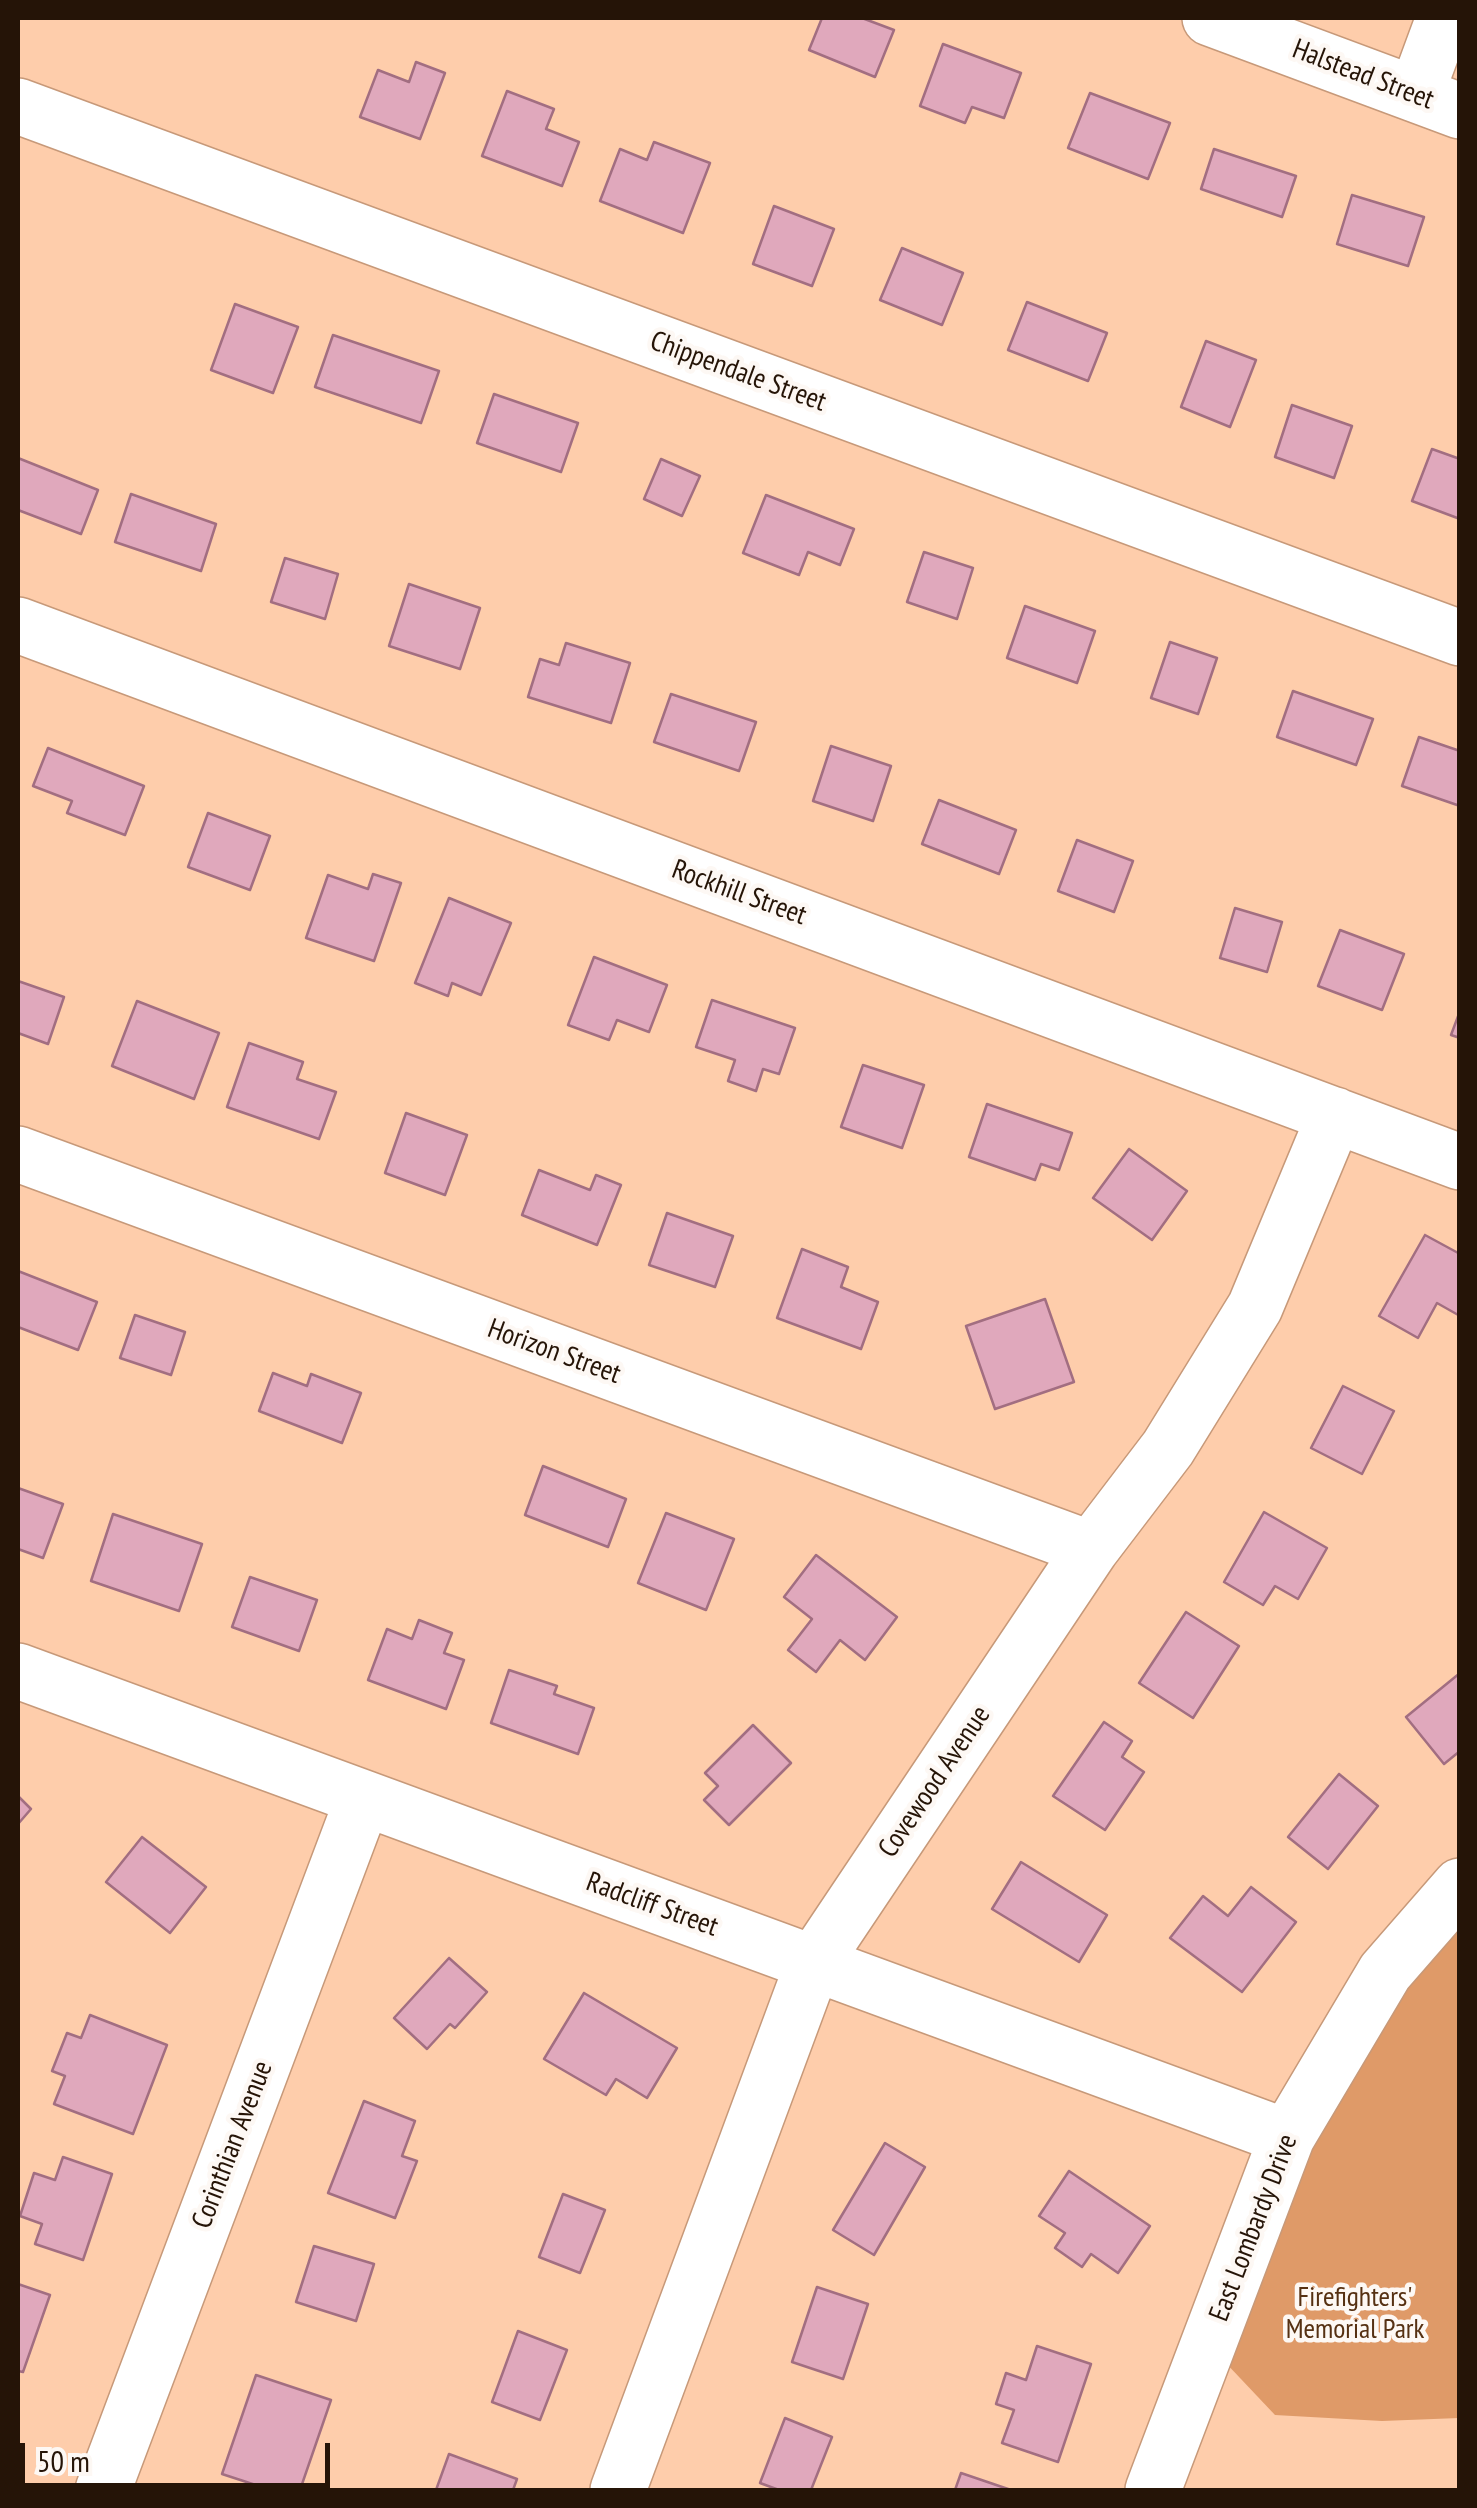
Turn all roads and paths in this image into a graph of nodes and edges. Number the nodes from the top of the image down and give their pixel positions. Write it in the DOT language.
graph roads {
  1 [pos="1210,18"];
  2 [pos="1444,18"];
  3 [pos="1438,103"];
  4 [pos="18,106"];
  5 [pos="18,625"];
  6 [pos="1460,638"];
  7 [pos="1335,1115"];
  8 [pos="18,1154"];
  9 [pos="1460,1162"];
  10 [pos="1090,1550"];
  11 [pos="18,1671"];
  12 [pos="363,1799"];
  13 [pos="1460,1886"];
  14 [pos="813,1964"];
  15 [pos="1287,2138"];
  16 [pos="102,2490"];
  17 [pos="618,2490"];
  18 [pos="1154,2490"];
  1 -- 3 [label="street, Halstead Street"];
  2 -- 3 [label="street"];
  4 -- 6 [label="street, Chippendale Street"];
  5 -- 7 [label="street, Rockhill Street"];
  7 -- 9 [label="street, Rockhill Street"];
  7 -- 10 [label="street, Covewood Avenue"];
  8 -- 10 [label="street, Horizon Street"];
  10 -- 14 [label="street, Covewood Avenue"];
  11 -- 12 [label="street, Radcliff Street"];
  12 -- 14 [label="street, Radcliff Street"];
  12 -- 16 [label="street, Corinthian Avenue"];
  13 -- 15 [label="street, East Lombardy Drive"];
  14 -- 15 [label="street, Radcliff Street"];
  14 -- 17 [label="street, Covewood Avenue"];
  15 -- 18 [label="street, East Lombardy Drive"];
}
